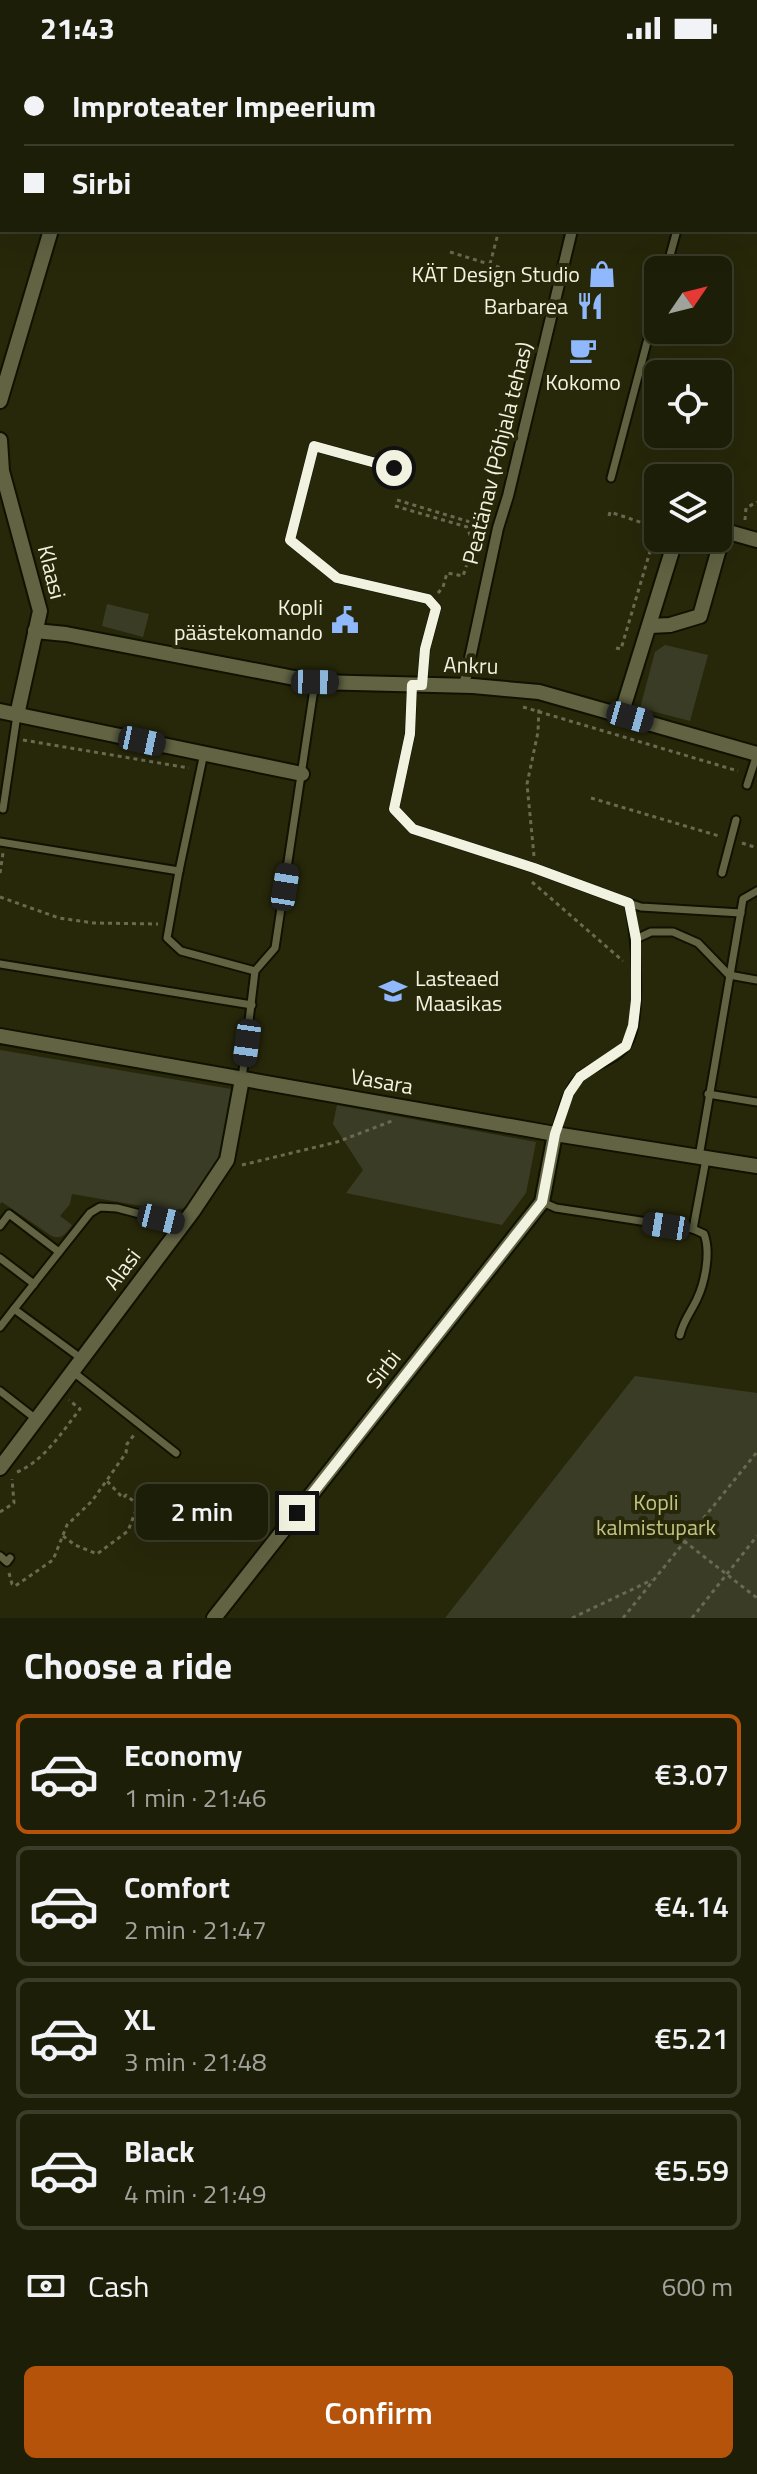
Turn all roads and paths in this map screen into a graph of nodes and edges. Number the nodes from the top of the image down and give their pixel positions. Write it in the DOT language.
graph roads {
  1 [pos="50,232"];
  2 [pos="498,232"];
  3 [pos="572,232"];
  4 [pos="676,232"];
  5 [pos="450,252"];
  6 [pos="670,256"];
  7 [pos="490,264"];
  8 [pos="558,286"];
  9 [pos="647,344"];
  10 [pos="0,401"];
  11 [pos="0,440"];
  12 [pos="394,468"];
  13 [pos="611,478"];
  14 [pos="397,500"];
  15 [pos="757,502"];
  16 [pos="395,506"];
  17 [pos="426,514"];
  18 [pos="448,514"];
  19 [pos="609,516"];
  20 [pos="644,524"];
  21 [pos="480,525"];
  22 [pos="477,533"];
  23 [pos="750,538"];
  24 [pos="473,544"];
  25 [pos="650,552"];
  26 [pos="672,552"];
  27 [pos="716,552"];
  28 [pos="431,602"];
  29 [pos="650,626"];
  30 [pos="35,631"];
  31 [pos="616,648"];
  32 [pos="315,682"];
  33 [pos="417,685"];
  34 [pos="464,686"];
  35 [pos="524,707"];
  36 [pos="0,711"];
  37 [pos="539,712"];
  38 [pos="17,715"];
  39 [pos="621,715"];
  40 [pos="13,738"];
  41 [pos="204,753"];
  42 [pos="757,754"];
  43 [pos="189,768"];
  44 [pos="302,774"];
  45 [pos="750,775"];
  46 [pos="747,785"];
  47 [pos="591,798"];
  48 [pos="3,809"];
  49 [pos="736,820"];
  50 [pos="730,839"];
  51 [pos="2,843"];
  52 [pos="757,848"];
  53 [pos="534,868"];
  54 [pos="179,871"];
  55 [pos="0,873"];
  56 [pos="722,873"];
  57 [pos="532,882"];
  58 [pos="757,891"];
  59 [pos="0,897"];
  60 [pos="629,903"];
  61 [pos="741,913"];
  62 [pos="170,924"];
  63 [pos="636,939"];
  64 [pos="0,964"];
  65 [pos="255,971"];
  66 [pos="729,975"];
  67 [pos="636,976"];
  68 [pos="757,980"];
  69 [pos="252,1005"];
  70 [pos="0,1036"];
  71 [pos="242,1079"];
  72 [pos="708,1094"];
  73 [pos="757,1102"];
  74 [pos="417,1110"];
  75 [pos="555,1134"];
  76 [pos="702,1158"];
  77 [pos="757,1166"];
  78 [pos="223,1167"];
  79 [pos="542,1202"];
  80 [pos="182,1225"];
  81 [pos="0,1226"];
  82 [pos="693,1229"];
  83 [pos="59,1252"];
  84 [pos="0,1258"];
  85 [pos="34,1284"];
  86 [pos="14,1309"];
  87 [pos="0,1327"];
  88 [pos="680,1335"];
  89 [pos="78,1369"];
  90 [pos="0,1391"];
  91 [pos="36,1419"];
  92 [pos="141,1426"];
  93 [pos="757,1452"];
  94 [pos="176,1453"];
  95 [pos="0,1468"];
  96 [pos="107,1481"];
  97 [pos="0,1512"];
  98 [pos="63,1536"];
  99 [pos="757,1536"];
  100 [pos="684,1541"];
  101 [pos="0,1556"];
  102 [pos="10,1558"];
  103 [pos="9,1570"];
  104 [pos="727,1573"];
  105 [pos="654,1579"];
  106 [pos="757,1598"];
  107 [pos="214,1618"];
  108 [pos="572,1618"];
  109 [pos="623,1618"];
  110 [pos="692,1618"];
  1 -- 10 [label="street"];
  2 -- 7 [label="path"];
  3 -- 8 [label="street, Peatänav (Põhjala tehas)"];
  4 -- 6 [label="lane"];
  5 -- 7 [label="path"];
  7 -- 8 [label="path"];
  8 -- 34 [label="street, Peatänav (Põhjala tehas)"];
  9 -- 13 [label="lane"];
  11 -- 30 [label="street, Klaasi"];
  12 -- 28 [label="lane"];
  14 -- 18 [label="path"];
  15 -- 23 [label="path"];
  16 -- 17 [label="path"];
  17 -- 18 [label="path"];
  17 -- 24 [label="path"];
  18 -- 21 [label="path"];
  19 -- 20 [label="path"];
  22 -- 24 [label="path"];
  24 -- 28 [label="path"];
  25 -- 31 [label="path"];
  26 -- 29 [label="street"];
  27 -- 29 [label="street"];
  28 -- 33 [label="lane"];
  29 -- 39 [label="street"];
  30 -- 32 [label="street, Ankru"];
  30 -- 38 [label="street, Klaasi"];
  32 -- 33 [label="street, Ankru"];
  32 -- 44 [label="lane"];
  33 -- 34 [label="street, Ankru"];
  33 -- 53 [label="lane"];
  34 -- 39 [label="street, Ankru"];
  35 -- 37 [label="path"];
  36 -- 38 [label="street"];
  37 -- 45 [label="path"];
  37 -- 53 [label="path"];
  38 -- 40 [label="lane"];
  38 -- 41 [label="street"];
  39 -- 42 [label="street, Ankru"];
  40 -- 43 [label="path"];
  40 -- 48 [label="lane"];
  41 -- 44 [label="street"];
  41 -- 54 [label="lane"];
  42 -- 45 [label="lane"];
  44 -- 65 [label="lane"];
  45 -- 46 [label="lane"];
  47 -- 50 [label="path"];
  49 -- 50 [label="lane"];
  50 -- 52 [label="path"];
  50 -- 56 [label="lane"];
  51 -- 54 [label="lane"];
  51 -- 55 [label="path"];
  53 -- 60 [label="lane"];
  54 -- 62 [label="lane"];
  57 -- 67 [label="path"];
  58 -- 61 [label="lane"];
  59 -- 62 [label="path"];
  60 -- 61 [label="lane"];
  60 -- 63 [label="lane"];
  61 -- 66 [label="lane"];
  62 -- 65 [label="lane"];
  63 -- 66 [label="lane"];
  63 -- 67 [label="lane"];
  64 -- 69 [label="lane"];
  65 -- 69 [label="lane"];
  66 -- 68 [label="lane"];
  66 -- 72 [label="lane"];
  67 -- 75 [label="lane"];
  69 -- 71 [label="lane"];
  70 -- 71 [label="street, Vasara"];
  71 -- 74 [label="street, Vasara"];
  71 -- 78 [label="street, Alasi"];
  72 -- 73 [label="lane"];
  72 -- 76 [label="lane"];
  74 -- 75 [label="street, Vasara"];
  74 -- 78 [label="path"];
  75 -- 76 [label="street, Vasara"];
  75 -- 79 [label="street, Sirbi"];
  76 -- 77 [label="street, Vasara"];
  76 -- 82 [label="lane"];
  78 -- 80 [label="street, Alasi"];
  79 -- 82 [label="lane"];
  79 -- 107 [label="street, Sirbi"];
  80 -- 83 [label="lane"];
  80 -- 89 [label="street, Alasi"];
  81 -- 83 [label="lane"];
  82 -- 88 [label="lane"];
  83 -- 85 [label="lane"];
  84 -- 85 [label="lane"];
  85 -- 86 [label="lane"];
  86 -- 87 [label="lane"];
  86 -- 89 [label="lane"];
  89 -- 91 [label="street, Alasi"];
  89 -- 92 [label="lane"];
  89 -- 97 [label="path"];
  90 -- 91 [label="lane"];
  91 -- 95 [label="street, Alasi"];
  92 -- 94 [label="lane"];
  92 -- 96 [label="path"];
  93 -- 100 [label="path"];
  96 -- 98 [label="path"];
  96 -- 98 [label="path"];
  98 -- 103 [label="path"];
  99 -- 104 [label="path"];
  100 -- 104 [label="path"];
  100 -- 105 [label="path"];
  101 -- 102 [label="lane"];
  104 -- 106 [label="path"];
  104 -- 110 [label="path"];
  105 -- 108 [label="path"];
  105 -- 109 [label="path"];
}
